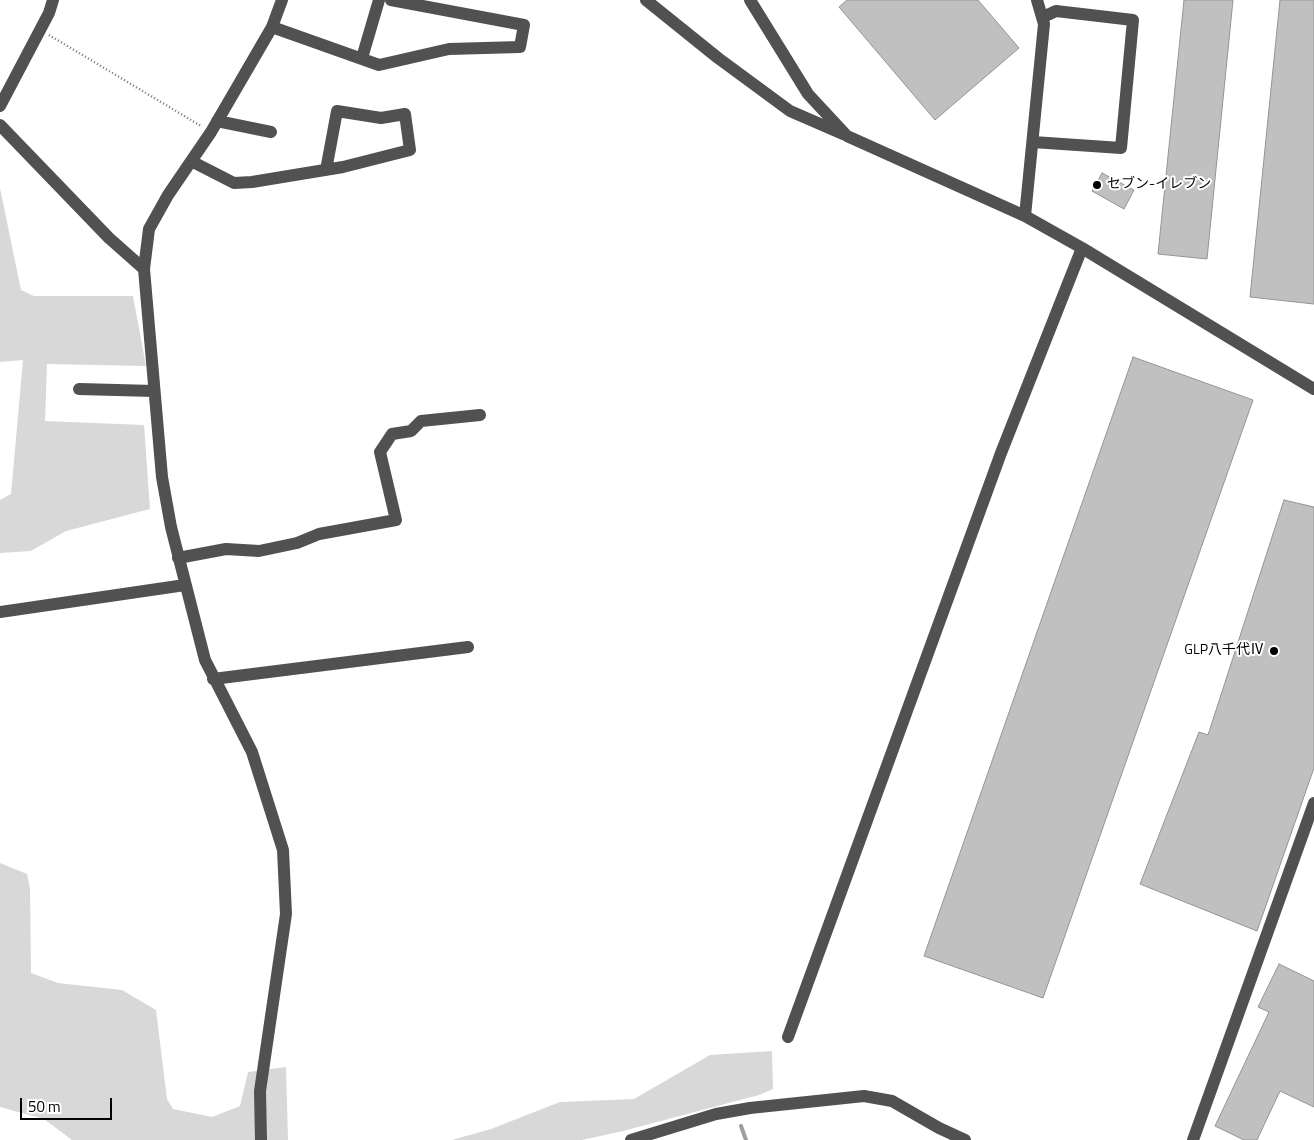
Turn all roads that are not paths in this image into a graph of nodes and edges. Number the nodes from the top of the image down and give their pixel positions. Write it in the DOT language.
graph roads {
  1 [pos="53,0"];
  2 [pos="282,0"];
  3 [pos="379,0"];
  4 [pos="391,0"];
  5 [pos="646,0"];
  6 [pos="750,0"];
  7 [pos="1037,0"];
  8 [pos="1043,17"];
  9 [pos="272,27"];
  10 [pos="362,58"];
  11 [pos="0,106"];
  12 [pos="0,125"];
  13 [pos="214,126"];
  14 [pos="271,132"];
  15 [pos="847,136"];
  16 [pos="1033,142"];
  17 [pos="191,161"];
  18 [pos="326,170"];
  19 [pos="1025,216"];
  20 [pos="1082,248"];
  21 [pos="144,269"];
  22 [pos="80,389"];
  23 [pos="1314,389"];
  24 [pos="154,391"];
  25 [pos="480,415"];
  26 [pos="178,558"];
  27 [pos="185,585"];
  28 [pos="0,612"];
  29 [pos="468,647"];
  30 [pos="213,679"];
  31 [pos="1314,803"];
  32 [pos="788,1037"];
  33 [pos="260,1140"];
  34 [pos="631,1140"];
  35 [pos="965,1140"];
  36 [pos="1193,1140"];
  1 -- 11 [label="street"];
  2 -- 9 [label="street"];
  3 -- 10 [label="street"];
  4 -- 10 [label="street"];
  5 -- 15 [label="street"];
  6 -- 15 [label="street"];
  7 -- 8 [label="street"];
  8 -- 16 [label="street"];
  8 -- 16 [label="street"];
  9 -- 10 [label="street"];
  9 -- 13 [label="street"];
  12 -- 21 [label="street"];
  13 -- 14 [label="street"];
  13 -- 17 [label="street"];
  15 -- 19 [label="street"];
  16 -- 19 [label="street"];
  17 -- 18 [label="street"];
  17 -- 21 [label="street"];
  18 -- 18 [label="street"];
  19 -- 20 [label="street"];
  20 -- 23 [label="street"];
  20 -- 32 [label="street"];
  21 -- 24 [label="street"];
  22 -- 24 [label="street"];
  24 -- 26 [label="street"];
  25 -- 26 [label="street"];
  26 -- 27 [label="street"];
  27 -- 28 [label="street"];
  27 -- 30 [label="street"];
  29 -- 30 [label="street"];
  30 -- 33 [label="street"];
  31 -- 36 [label="street"];
  34 -- 35 [label="street"];
}
